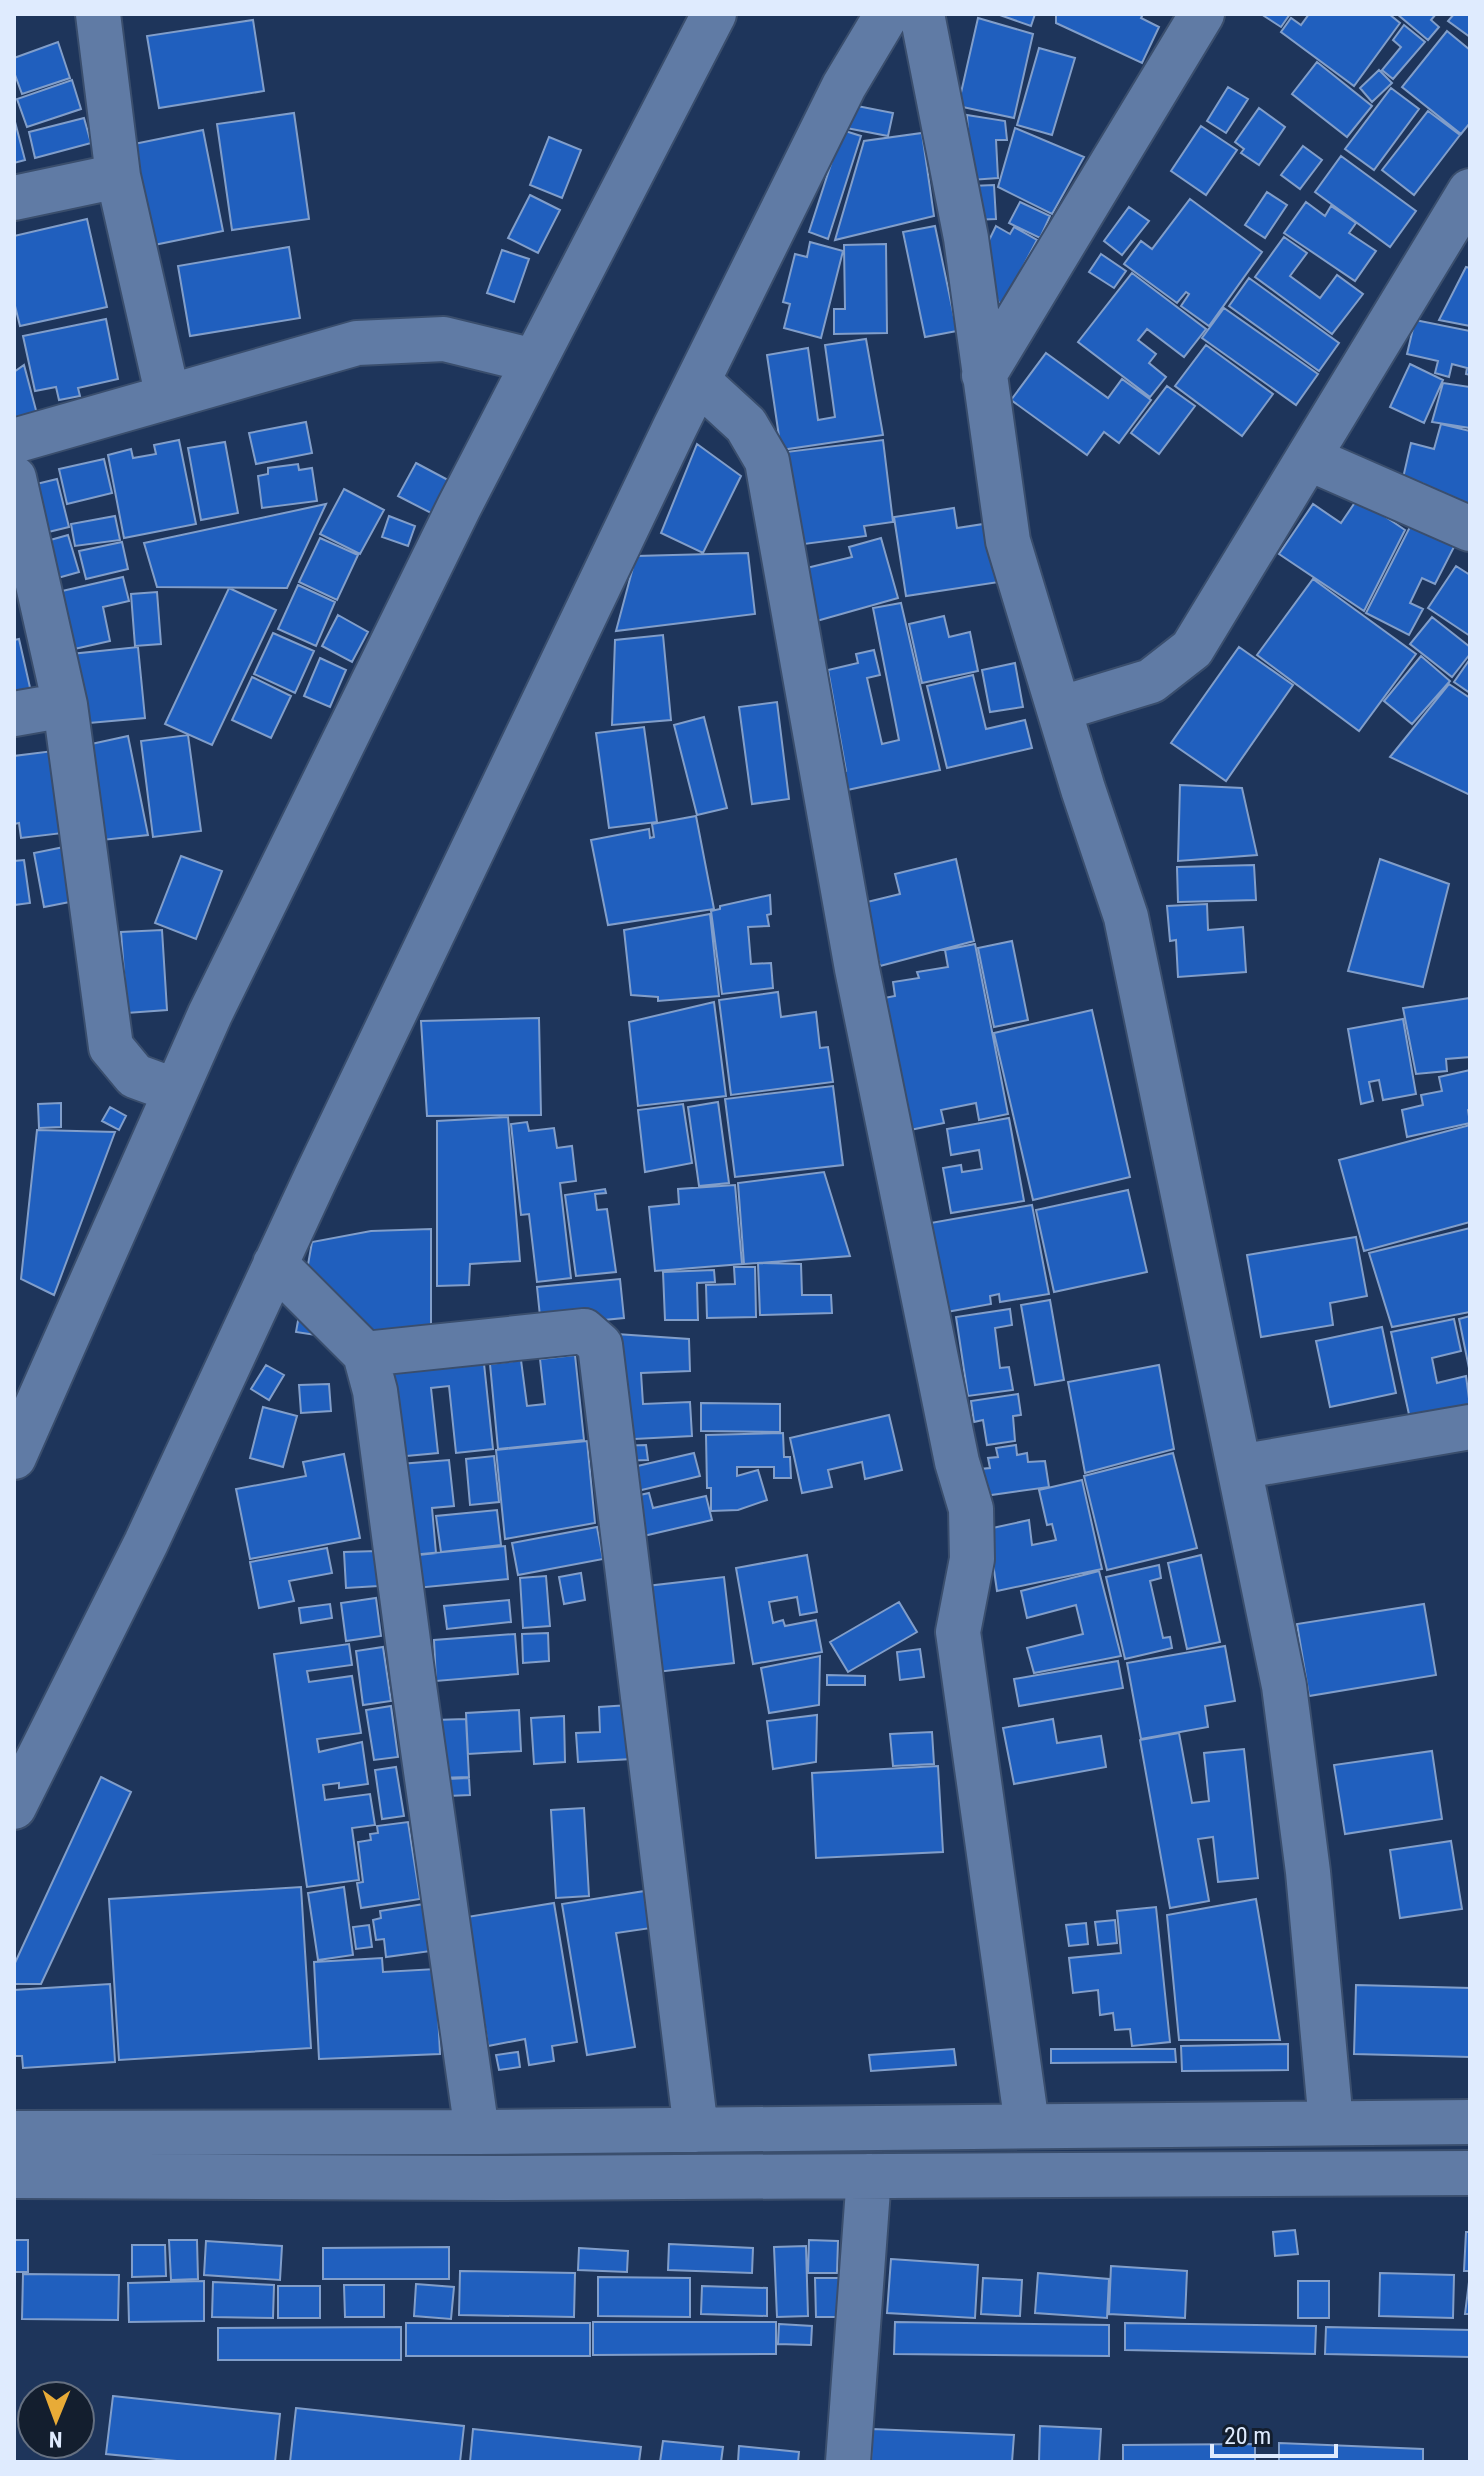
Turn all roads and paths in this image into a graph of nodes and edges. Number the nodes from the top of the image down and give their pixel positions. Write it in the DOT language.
graph roads {
  1 [pos="98,14"];
  2 [pos="714,14"];
  3 [pos="887,14"];
  4 [pos="922,14"];
  5 [pos="1202,14"];
  6 [pos="118,176"];
  7 [pos="1470,191"];
  8 [pos="14,198"];
  9 [pos="534,361"];
  10 [pos="984,375"];
  11 [pos="698,381"];
  12 [pos="168,397"];
  13 [pos="14,441"];
  14 [pos="1308,458"];
  15 [pos="14,478"];
  16 [pos="1470,529"];
  17 [pos="65,705"];
  18 [pos="1059,709"];
  19 [pos="14,714"];
  20 [pos="176,1091"];
  21 [pos="275,1264"];
  22 [pos="365,1354"];
  23 [pos="1470,1427"];
  24 [pos="14,1457"];
  25 [pos="1239,1467"];
  26 [pos="14,1807"];
  27 [pos="1470,2122"];
  28 [pos="1331,2123"];
  29 [pos="1027,2125"];
  30 [pos="696,2130"];
  31 [pos="477,2132"];
  32 [pos="14,2133"];
  33 [pos="1470,2173"];
  34 [pos="14,2176"];
  35 [pos="869,2176"];
  36 [pos="848,2462"];
  1 -- 6 [label="street"];
  2 -- 9 [label="street"];
  3 -- 11 [label="street"];
  4 -- 10 [label="street"];
  5 -- 10 [label="street"];
  6 -- 8 [label="street"];
  6 -- 12 [label="street"];
  7 -- 14 [label="street"];
  9 -- 12 [label="street"];
  9 -- 20 [label="street"];
  10 -- 18 [label="street"];
  11 -- 21 [label="street"];
  11 -- 29 [label="street"];
  12 -- 13 [label="street"];
  14 -- 16 [label="street"];
  14 -- 18 [label="street"];
  15 -- 17 [label="street"];
  17 -- 19 [label="street"];
  17 -- 20 [label="street"];
  18 -- 25 [label="street"];
  20 -- 24 [label="street"];
  21 -- 22 [label="street"];
  21 -- 26 [label="street"];
  22 -- 30 [label="street"];
  22 -- 31 [label="street"];
  23 -- 25 [label="street"];
  25 -- 28 [label="street"];
  27 -- 28 [label="street"];
  28 -- 29 [label="street"];
  29 -- 30 [label="street"];
  30 -- 31 [label="street"];
  31 -- 32 [label="street"];
  33 -- 35 [label="street"];
  34 -- 35 [label="street"];
  35 -- 36 [label="street"];
}
